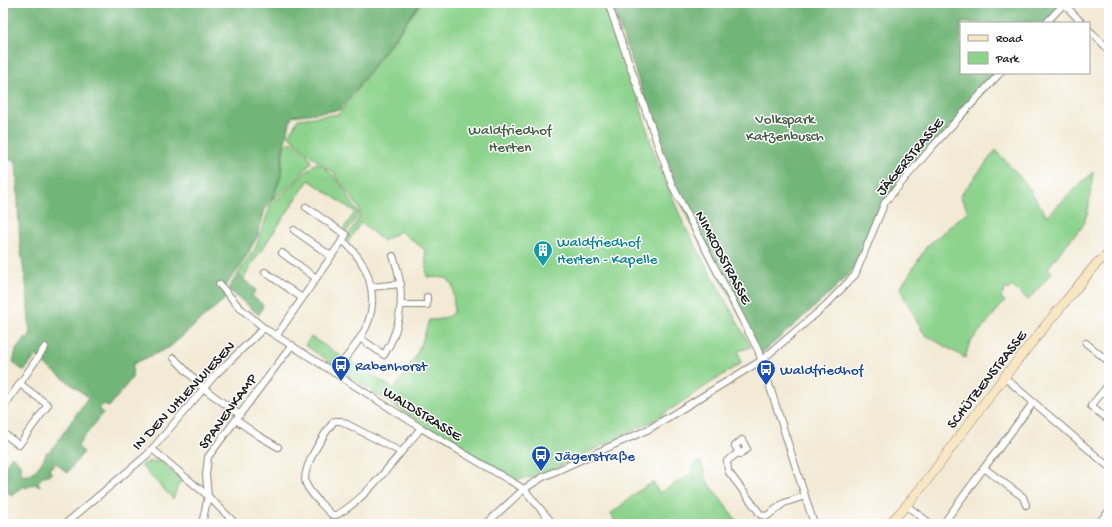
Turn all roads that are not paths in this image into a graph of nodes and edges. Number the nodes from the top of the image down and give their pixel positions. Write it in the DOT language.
graph roads {
  1 [pos="608,3"];
  2 [pos="1068,5"];
  3 [pos="1047,22"];
  4 [pos="1081,22"];
  5 [pos="1090,31"];
  6 [pos="1109,50"];
  7 [pos="999,74"];
  8 [pos="306,207"];
  9 [pos="294,230"];
  10 [pos="342,240"];
  11 [pos="282,253"];
  12 [pos="1109,254"];
  13 [pos="331,256"];
  14 [pos="393,256"];
  15 [pos="265,272"];
  16 [pos="316,278"];
  17 [pos="219,284"];
  18 [pos="401,284"];
  19 [pos="371,287"];
  20 [pos="427,297"];
  21 [pos="302,298"];
  22 [pos="401,305"];
  23 [pos="264,328"];
  24 [pos="277,335"];
  25 [pos="360,338"];
  26 [pos="1086,343"];
  27 [pos="292,345"];
  28 [pos="45,348"];
  29 [pos="174,358"];
  30 [pos="762,360"];
  31 [pos="1109,362"];
  32 [pos="334,373"];
  33 [pos="1004,377"];
  34 [pos="20,384"];
  35 [pos="1109,384"];
  36 [pos="204,388"];
  37 [pos="1033,403"];
  38 [pos="3,408"];
  39 [pos="240,415"];
  40 [pos="236,420"];
  41 [pos="1109,421"];
  42 [pos="421,428"];
  43 [pos="3,433"];
  44 [pos="278,447"];
  45 [pos="152,449"];
  46 [pos="401,452"];
  47 [pos="739,452"];
  48 [pos="1109,467"];
  49 [pos="984,468"];
  50 [pos="524,489"];
  51 [pos="208,496"];
  52 [pos="806,496"];
  53 [pos="1026,505"];
  54 [pos="907,506"];
  55 [pos="1109,511"];
  56 [pos="65,524"];
  57 [pos="202,524"];
  58 [pos="236,524"];
  59 [pos="486,524"];
  60 [pos="552,524"];
  61 [pos="814,524"];
  62 [pos="889,524"];
  63 [pos="931,524"];
  64 [pos="943,524"];
  65 [pos="1098,524"];
  1 -- 30 [label="street, NIMRODSTRASSE"];
  2 -- 3 [label="street"];
  2 -- 4 [label="street"];
  5 -- 6 [label="street"];
  7 -- 30 [label="street, JÄGERSTRASSE"];
  8 -- 10 [label="street"];
  9 -- 13 [label="street"];
  10 -- 13 [label="street"];
  10 -- 19 [label="street"];
  11 -- 16 [label="street"];
  12 -- 33 [label="main road, SCHÜTZENSTRASSE"];
  13 -- 16 [label="street"];
  14 -- 18 [label="street"];
  15 -- 21 [label="street"];
  16 -- 21 [label="street"];
  17 -- 23 [label="street, WALDSTRASSE"];
  18 -- 19 [label="street"];
  18 -- 22 [label="street"];
  19 -- 25 [label="street"];
  20 -- 22 [label="street"];
  21 -- 24 [label="street"];
  22 -- 25 [label="street"];
  23 -- 24 [label="street, WALDSTRASSE"];
  23 -- 36 [label="street, IN DEN UHLENWIESEN"];
  24 -- 27 [label="street, WALDSTRASSE"];
  25 -- 32 [label="street"];
  26 -- 31 [label="street"];
  27 -- 32 [label="street, WALDSTRASSE"];
  27 -- 39 [label="street, SPANENKAMP"];
  28 -- 34 [label="street"];
  29 -- 36 [label="street"];
  30 -- 50 [label="street, JÄGERSTRASSE"];
  30 -- 52 [label="street, NIMRODSTRASSE"];
  32 -- 42 [label="street, WALDSTRASSE"];
  33 -- 37 [label="street"];
  33 -- 54 [label="main road, SCHÜTZENSTRASSE"];
  34 -- 38 [label="street"];
  34 -- 43 [label="street"];
  35 -- 41 [label="street"];
  36 -- 39 [label="street"];
  36 -- 45 [label="street, IN DEN UHLENWIESEN"];
  37 -- 48 [label="street"];
  37 -- 49 [label="street"];
  39 -- 40 [label="street, SPANENKAMP"];
  40 -- 44 [label="street"];
  40 -- 51 [label="street, SPANENKAMP"];
  42 -- 46 [label="street"];
  42 -- 50 [label="street, WALDSTRASSE"];
  45 -- 51 [label="street"];
  45 -- 56 [label="street, IN DEN UHLENWIESEN"];
  46 -- 46 [label="street"];
  47 -- 52 [label="street"];
  49 -- 53 [label="street"];
  49 -- 64 [label="street"];
  50 -- 59 [label="street, JÄGERSTRASSE"];
  50 -- 60 [label="street, WALDSTRASSE"];
  51 -- 57 [label="street, SPANENKAMP"];
  51 -- 58 [label="street"];
  52 -- 61 [label="street, NIMRODSTRASSE"];
  54 -- 62 [label="main road, SCHÜTZENSTRASSE"];
  54 -- 63 [label="street"];
  55 -- 65 [label="street"];
}
